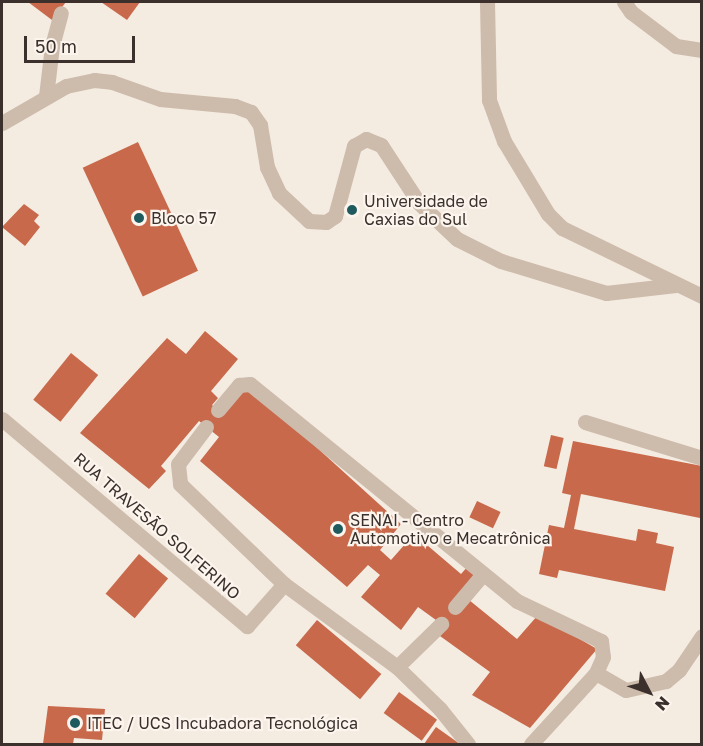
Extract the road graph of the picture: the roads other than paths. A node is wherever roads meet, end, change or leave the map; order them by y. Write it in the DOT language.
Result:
graph roads {
  1 [pos="487,2"];
  2 [pos="624,2"];
  3 [pos="61,13"];
  4 [pos="702,50"];
  5 [pos="46,96"];
  6 [pos="2,123"];
  7 [pos="676,285"];
  8 [pos="702,296"];
  9 [pos="218,410"];
  10 [pos="2,418"];
  11 [pos="585,422"];
  12 [pos="206,427"];
  13 [pos="702,458"];
  14 [pos="483,574"];
  15 [pos="284,584"];
  16 [pos="455,607"];
  17 [pos="441,624"];
  18 [pos="702,636"];
  19 [pos="397,667"];
  20 [pos="596,673"];
  21 [pos="468,744"];
  22 [pos="531,744"];
  1 -- 7 [label="street"];
  2 -- 4 [label="street"];
  3 -- 5 [label="street"];
  5 -- 6 [label="street"];
  5 -- 7 [label="street"];
  7 -- 8 [label="street"];
  9 -- 14 [label="street"];
  10 -- 15 [label="street, RUA TRAVESÃO SOLFERINO"];
  11 -- 13 [label="street"];
  12 -- 15 [label="street"];
  14 -- 16 [label="street"];
  14 -- 20 [label="street"];
  15 -- 19 [label="street"];
  17 -- 19 [label="street"];
  18 -- 20 [label="street"];
  19 -- 21 [label="street"];
  20 -- 22 [label="street"];
}
